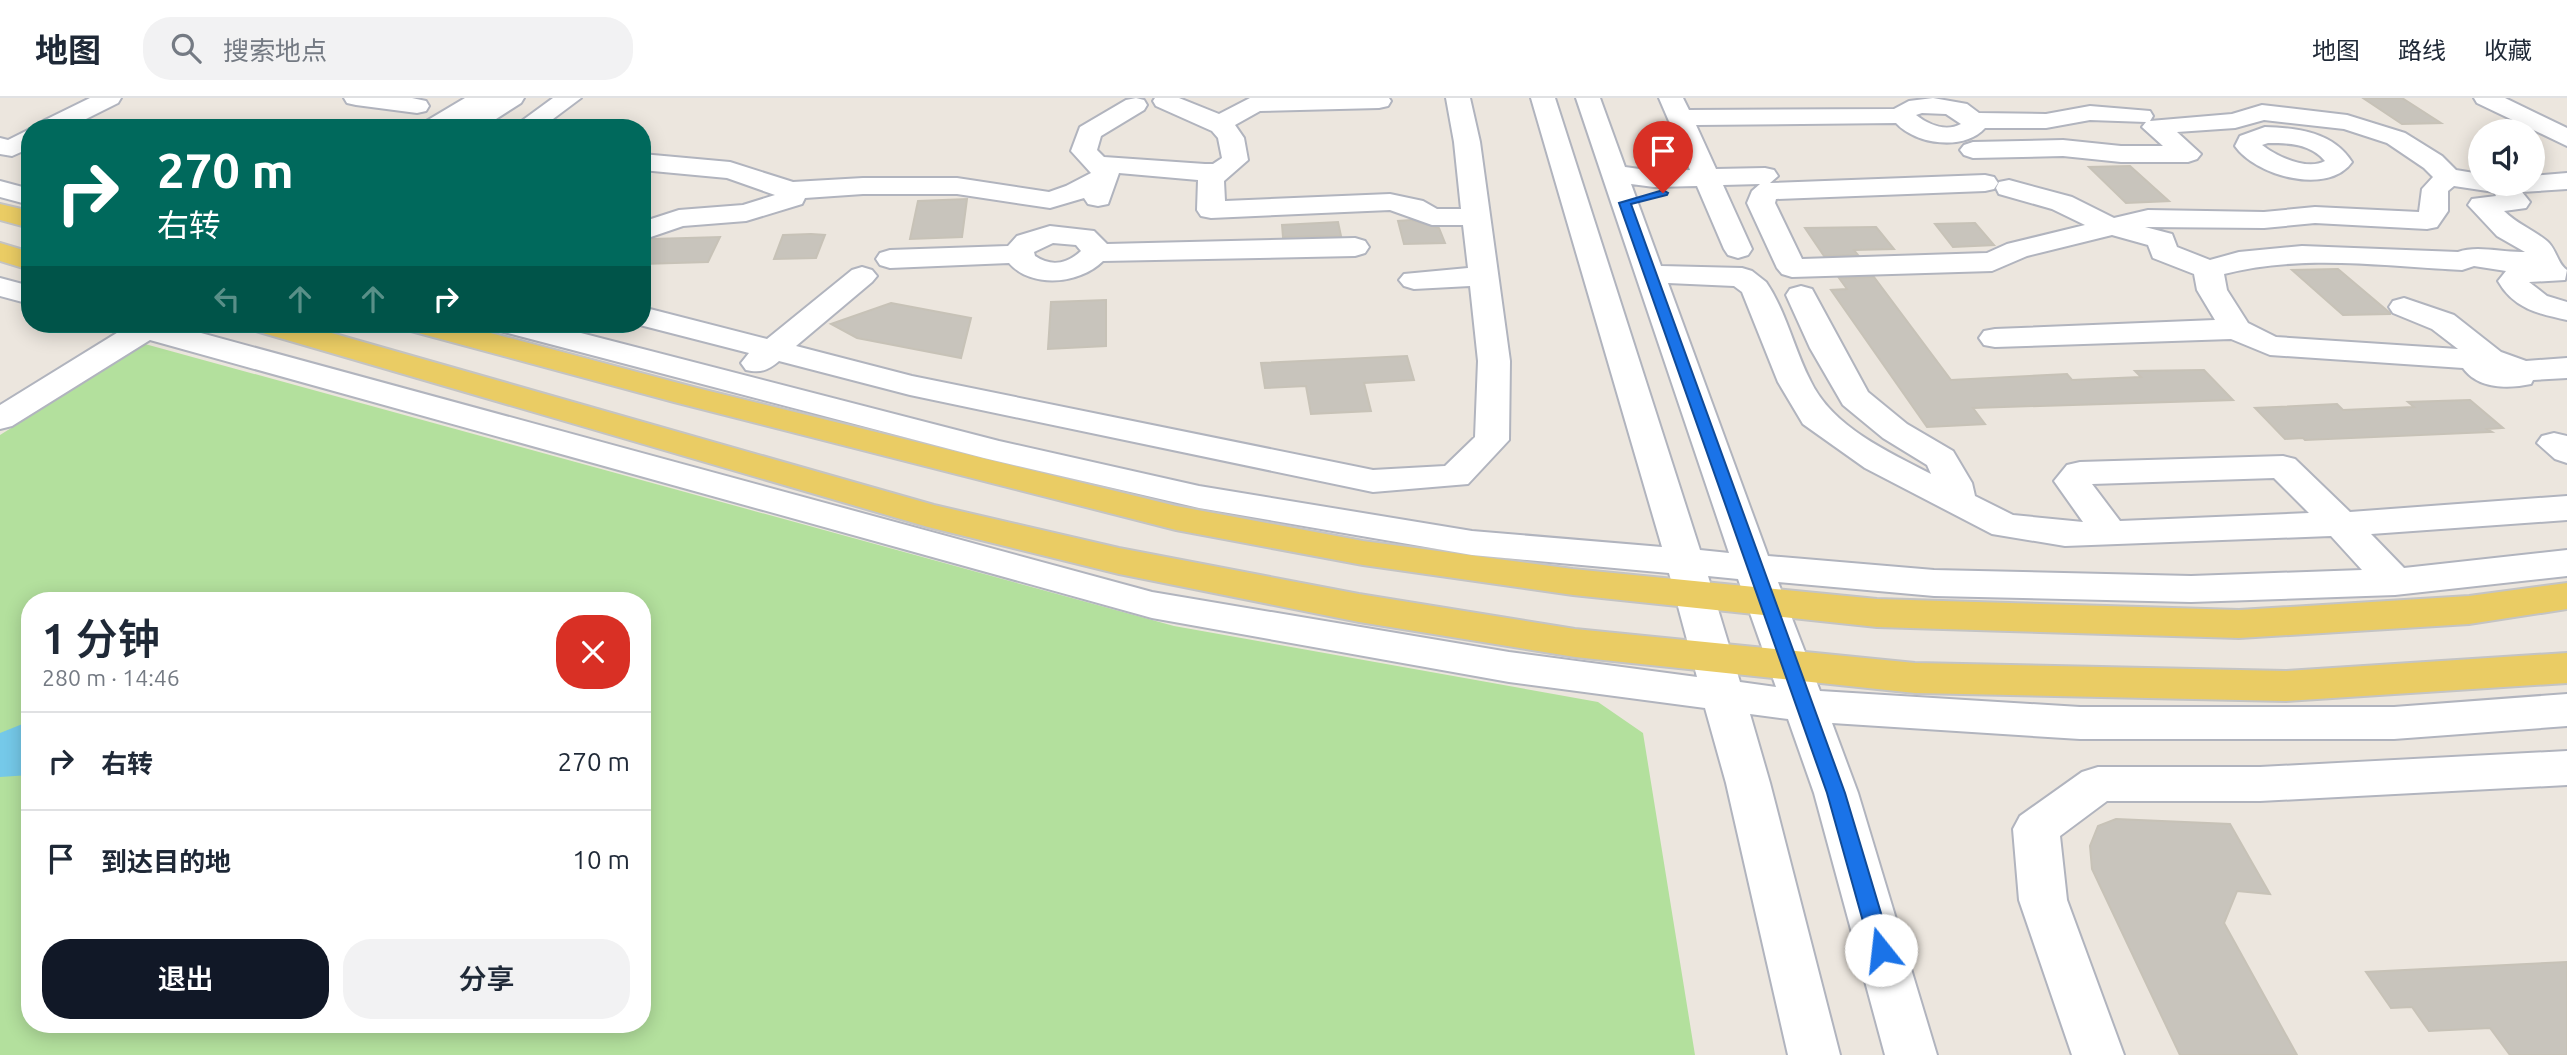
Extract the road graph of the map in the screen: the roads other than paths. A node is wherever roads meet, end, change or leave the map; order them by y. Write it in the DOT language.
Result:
graph roads {
  1 [pos="109,98"];
  2 [pos="356,98"];
  3 [pos="482,98"];
  4 [pos="512,98"];
  5 [pos="569,98"];
  6 [pos="1458,98"];
  7 [pos="1543,98"];
  8 [pos="1588,98"];
  9 [pos="2486,98"];
  10 [pos="1167,99"];
  11 [pos="1379,101"];
  12 [pos="423,102"];
  13 [pos="1123,102"];
  14 [pos="1946,103"];
  15 [pos="2265,105"];
  16 [pos="1676,108"];
  17 [pos="1903,116"];
  18 [pos="66,119"];
  19 [pos="396,119"];
  20 [pos="447,119"];
  21 [pos="478,119"];
  22 [pos="538,119"];
  23 [pos="2155,122"];
  24 [pos="1219,124"];
  25 [pos="1968,134"];
  26 [pos="2567,138"];
  27 [pos="2421,155"];
  28 [pos="2208,157"];
  29 [pos="2324,161"];
  30 [pos="651,163"];
  31 [pos="1101,170"];
  32 [pos="1221,172"];
  33 [pos="1765,176"];
  34 [pos="2448,177"];
  35 [pos="2468,180"];
  36 [pos="2567,181"];
  37 [pos="1995,182"];
  38 [pos="2545,182"];
  39 [pos="1712,185"];
  40 [pos="1619,188"];
  41 [pos="0,189"];
  42 [pos="786,191"];
  43 [pos="21,195"];
  44 [pos="2508,196"];
  45 [pos="0,212"];
  46 [pos="1477,216"];
  47 [pos="21,218"];
  48 [pos="2381,219"];
  49 [pos="2109,226"];
  50 [pos="651,229"];
  51 [pos="1074,234"];
  52 [pos="2452,235"];
  53 [pos="1355,247"];
  54 [pos="1738,249"];
  55 [pos="0,253"];
  56 [pos="1096,253"];
  57 [pos="1018,254"];
  58 [pos="2398,258"];
  59 [pos="21,259"];
  60 [pos="890,259"];
  61 [pos="2208,270"];
  62 [pos="2553,270"];
  63 [pos="1649,274"];
  64 [pos="862,276"];
  65 [pos="1484,276"];
  66 [pos="1414,280"];
  67 [pos="0,287"];
  68 [pos="21,293"];
  69 [pos="1801,295"];
  70 [pos="2404,307"];
  71 [pos="2567,311"];
  72 [pos="651,318"];
  73 [pos="2236,329"];
  74 [pos="119,333"];
  75 [pos="124,333"];
  76 [pos="164,333"];
  77 [pos="299,333"];
  78 [pos="461,333"];
  79 [pos="539,333"];
  80 [pos="1995,338"];
  81 [pos="773,351"];
  82 [pos="2497,363"];
  83 [pos="2567,368"];
  84 [pos="716,391"];
  85 [pos="0,394"];
  86 [pos="0,419"];
  87 [pos="1958,503"];
  88 [pos="2567,508"];
  89 [pos="2341,524"];
  90 [pos="2110,533"];
  91 [pos="2567,563"];
  92 [pos="1690,579"];
  93 [pos="2395,582"];
  94 [pos="1760,586"];
  95 [pos="2567,597"];
  96 [pos="1713,658"];
  97 [pos="1790,667"];
  98 [pos="2567,667"];
  99 [pos="1723,696"];
  100 [pos="1804,706"];
  101 [pos="2567,710"];
  102 [pos="2567,768"];
  103 [pos="1814,1055"];
  104 [pos="1911,1055"];
  105 [pos="2098,1055"];
  1 -- 18 [label="street"];
  2 -- 12 [label="street"];
  3 -- 20 [label="street"];
  4 -- 21 [label="street"];
  5 -- 22 [label="street"];
  6 -- 46 [label="street"];
  7 -- 92 [label="street"];
  8 -- 40 [label="street"];
  9 -- 26 [label="street"];
  10 -- 13 [label="street"];
  10 -- 24 [label="street"];
  11 -- 24 [label="street"];
  12 -- 19 [label="street"];
  13 -- 31 [label="street"];
  14 -- 17 [label="street"];
  14 -- 25 [label="street"];
  15 -- 23 [label="street"];
  15 -- 27 [label="street"];
  16 -- 17 [label="street"];
  16 -- 39 [label="street"];
  17 -- 25 [label="street"];
  23 -- 25 [label="street"];
  23 -- 28 [label="street"];
  24 -- 32 [label="street"];
  25 -- 28 [label="street"];
  25 -- 37 [label="street"];
  27 -- 29 [label="street"];
  27 -- 34 [label="street"];
  28 -- 29 [label="street"];
  29 -- 48 [label="street"];
  30 -- 42 [label="street"];
  31 -- 32 [label="street"];
  31 -- 42 [label="street"];
  31 -- 51 [label="street"];
  32 -- 46 [label="street"];
  33 -- 39 [label="street"];
  34 -- 35 [label="street"];
  34 -- 52 [label="street"];
  36 -- 38 [label="street"];
  37 -- 49 [label="street"];
  37 -- 49 [label="street"];
  39 -- 40 [label="street"];
  39 -- 54 [label="street"];
  40 -- 63 [label="street"];
  41 -- 43 [label="street"];
  42 -- 50 [label="street"];
  44 -- 62 [label="street"];
  45 -- 47 [label="main road"];
  46 -- 65 [label="street"];
  48 -- 49 [label="street"];
  48 -- 52 [label="street"];
  48 -- 58 [label="street"];
  49 -- 61 [label="street"];
  51 -- 56 [label="street"];
  51 -- 57 [label="street"];
  52 -- 58 [label="street"];
  52 -- 62 [label="street"];
  53 -- 56 [label="street"];
  55 -- 59 [label="main road"];
  56 -- 57 [label="street"];
  57 -- 60 [label="street"];
  58 -- 61 [label="street"];
  61 -- 73 [label="street"];
  62 -- 71 [label="street"];
  63 -- 87 [label="street"];
  63 -- 94 [label="street"];
  64 -- 81 [label="street"];
  65 -- 66 [label="street"];
  65 -- 81 [label="street"];
  67 -- 68 [label="street"];
  69 -- 87 [label="street"];
  70 -- 82 [label="street"];
  72 -- 81 [label="street"];
  73 -- 80 [label="street"];
  73 -- 82 [label="street"];
  74 -- 85 [label="street"];
  75 -- 86 [label="street"];
  76 -- 99 [label="street"];
  77 -- 96 [label="main road"];
  78 -- 84 [label="main road"];
  79 -- 84 [label="street"];
  81 -- 84 [label="street"];
  82 -- 83 [label="street"];
  84 -- 92 [label="main road"];
  87 -- 90 [label="street"];
  88 -- 89 [label="street"];
  89 -- 90 [label="street"];
  89 -- 90 [label="street"];
  89 -- 93 [label="street"];
  91 -- 93 [label="street"];
  92 -- 94 [label="main road"];
  92 -- 96 [label="street"];
  93 -- 94 [label="street"];
  94 -- 95 [label="main road"];
  94 -- 97 [label="street"];
  96 -- 97 [label="main road"];
  96 -- 99 [label="street"];
  97 -- 98 [label="main road"];
  97 -- 100 [label="street"];
  99 -- 100 [label="street"];
  99 -- 103 [label="street"];
  100 -- 101 [label="street"];
  100 -- 104 [label="street"];
  102 -- 105 [label="street"];
}
